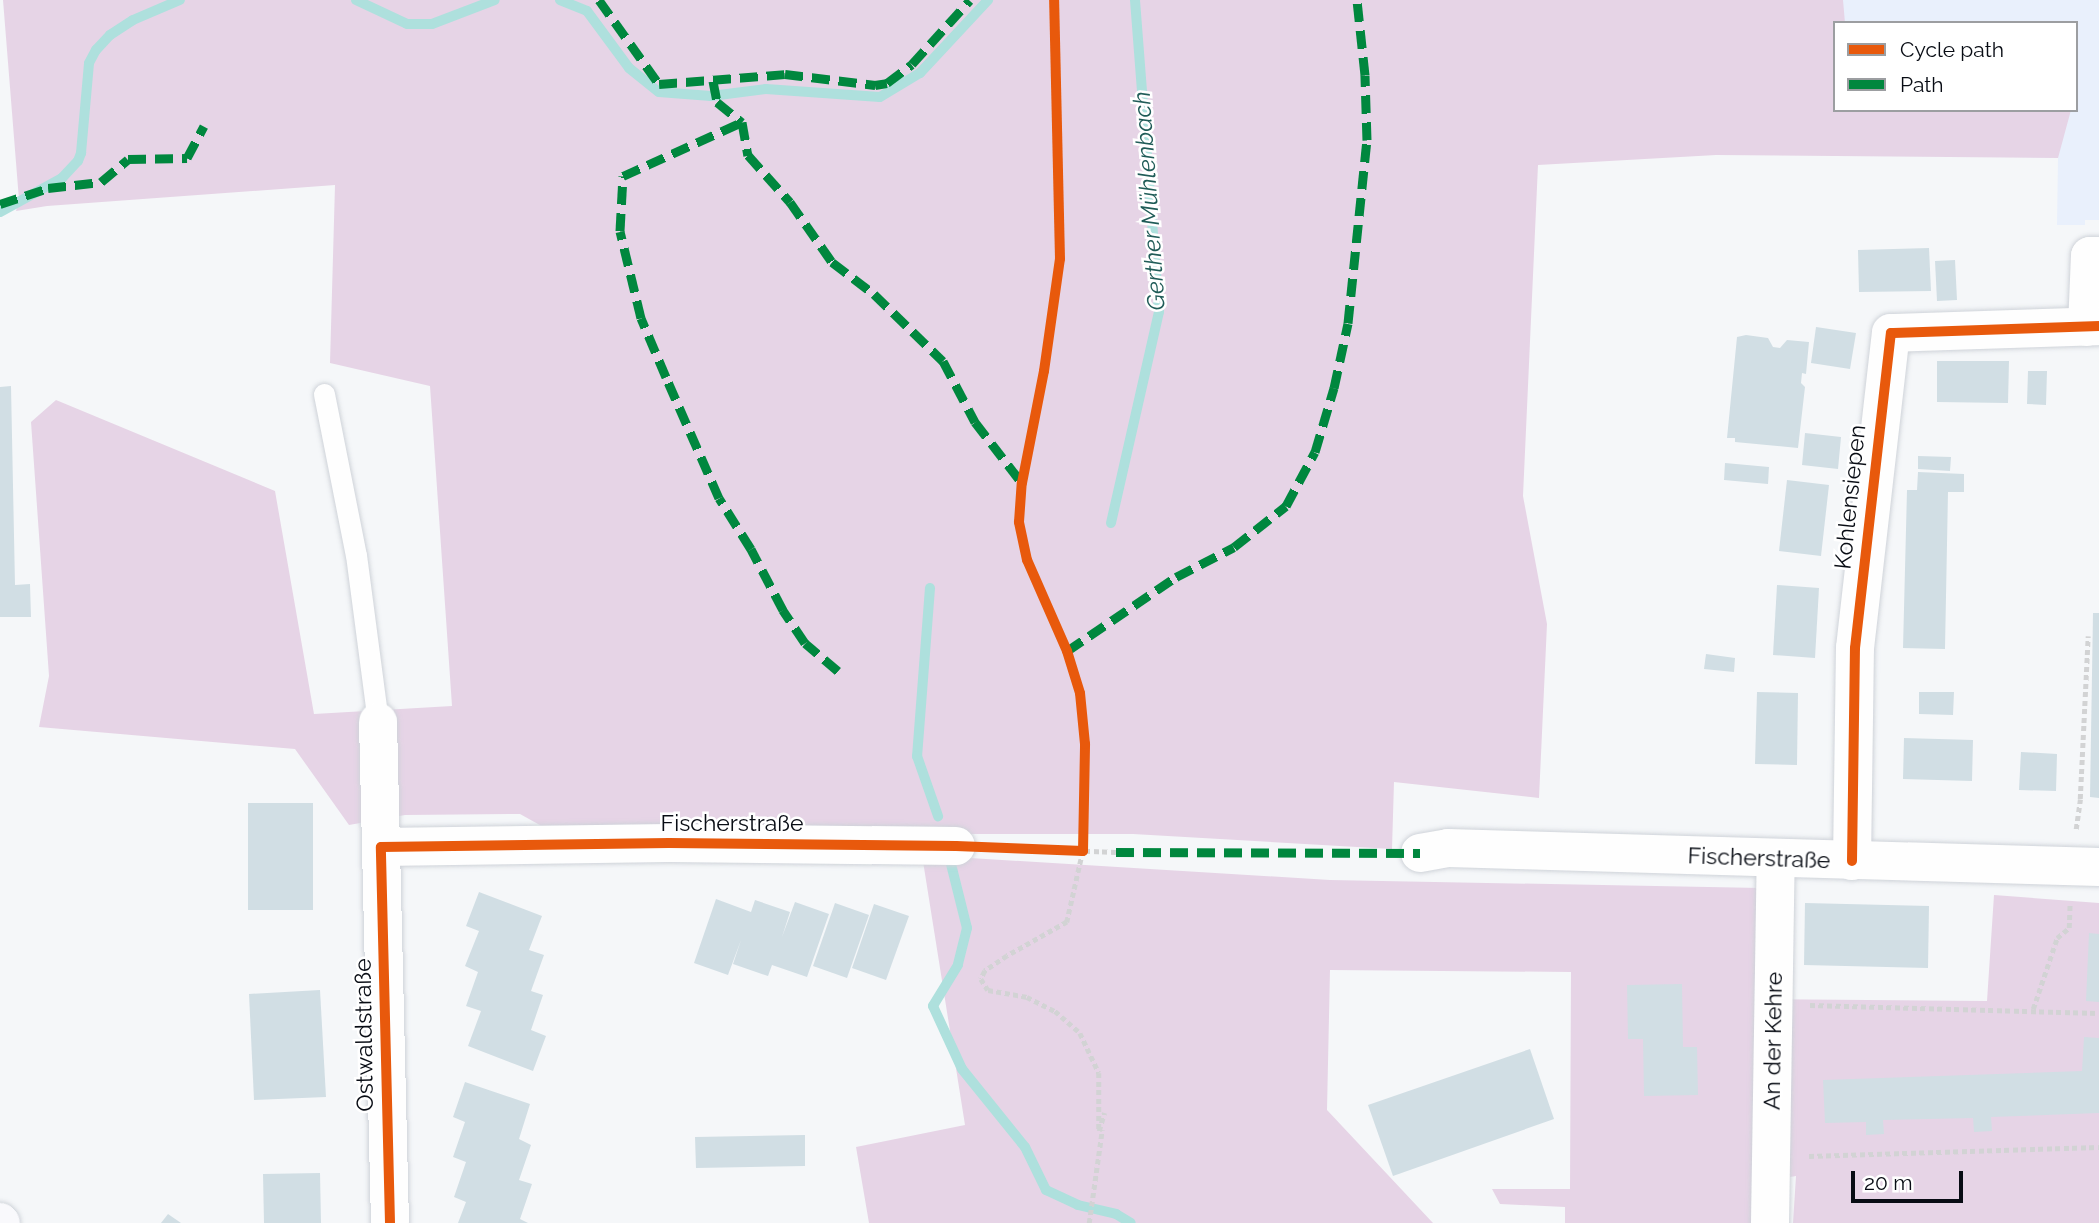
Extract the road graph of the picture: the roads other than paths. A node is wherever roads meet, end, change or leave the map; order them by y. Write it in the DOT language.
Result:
graph roads {
  1 [pos="2099,256"];
  2 [pos="2093,326"];
  3 [pos="324,394"];
  4 [pos="378,722"];
  5 [pos="956,846"];
  6 [pos="381,847"];
  7 [pos="1420,853"];
  8 [pos="1776,859"];
  9 [pos="1852,861"];
  10 [pos="2085,866"];
  11 [pos="390,1223"];
  12 [pos="1770,1223"];
  1 -- 2 [label="street"];
  2 -- 9 [label="street, Kohlensiepen"];
  3 -- 4 [label="lane, Ostwaldstraße"];
  4 -- 6 [label="street, Ostwaldstraße"];
  5 -- 6 [label="street, Fischerstraße"];
  6 -- 11 [label="street, Ostwaldstraße"];
  7 -- 8 [label="street, Fischerstraße"];
  8 -- 9 [label="street, Fischerstraße"];
  8 -- 12 [label="street, An der Kehre"];
  9 -- 10 [label="street, Fischerstraße"];
}
